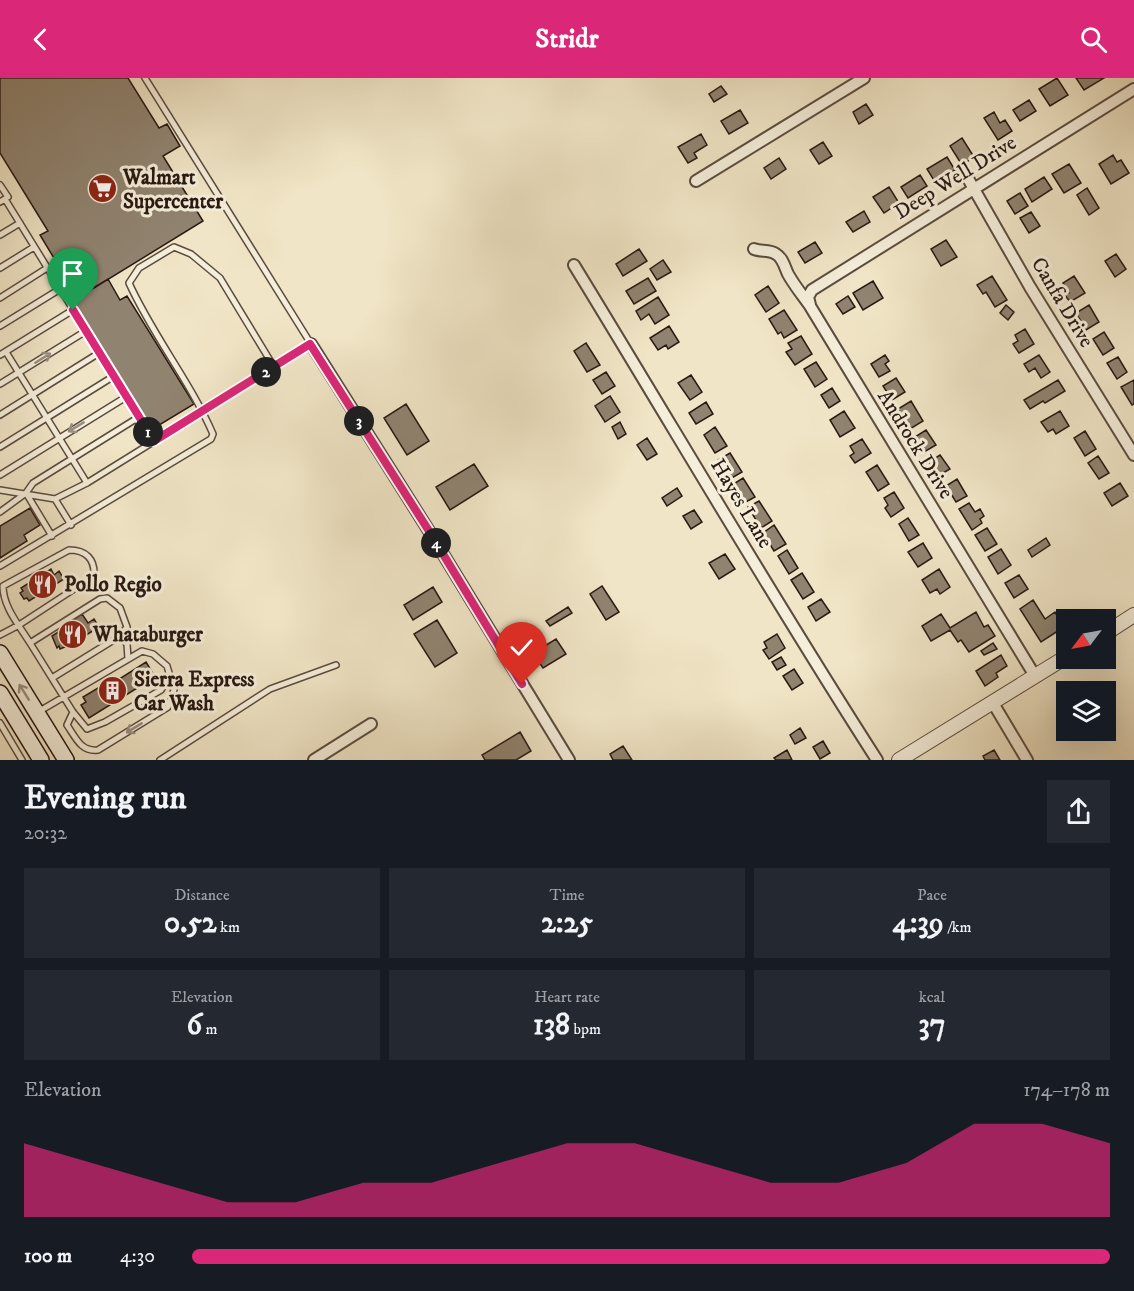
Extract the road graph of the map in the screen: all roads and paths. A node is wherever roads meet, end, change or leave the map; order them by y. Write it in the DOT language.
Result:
graph roads {
  1 [pos="145,78"];
  2 [pos="864,78"];
  3 [pos="1134,89"];
  4 [pos="962,168"];
  5 [pos="696,181"];
  6 [pos="0,185"];
  7 [pos="972,188"];
  8 [pos="3,200"];
  9 [pos="20,223"];
  10 [pos="0,236"];
  11 [pos="34,248"];
  12 [pos="754,249"];
  13 [pos="574,265"];
  14 [pos="0,268"];
  15 [pos="47,268"];
  16 [pos="60,289"];
  17 [pos="0,298"];
  18 [pos="810,306"];
  19 [pos="73,310"];
  20 [pos="0,326"];
  21 [pos="86,331"];
  22 [pos="310,344"];
  23 [pos="6,352"];
  24 [pos="99,353"];
  25 [pos="0,355"];
  26 [pos="274,367"];
  27 [pos="19,373"];
  28 [pos="114,376"];
  29 [pos="0,384"];
  30 [pos="33,395"];
  31 [pos="126,397"];
  32 [pos="203,412"];
  33 [pos="0,415"];
  34 [pos="139,417"];
  35 [pos="47,418"];
  36 [pos="59,438"];
  37 [pos="154,441"];
  38 [pos="0,447"];
  39 [pos="1134,454"];
  40 [pos="72,459"];
  41 [pos="0,476"];
  42 [pos="87,483"];
  43 [pos="1,490"];
  44 [pos="26,494"];
  45 [pos="55,499"];
  46 [pos="0,512"];
  47 [pos="71,525"];
  48 [pos="52,536"];
  49 [pos="0,566"];
  50 [pos="1134,615"];
  51 [pos="19,625"];
  52 [pos="1116,627"];
  53 [pos="0,635"];
  54 [pos="120,636"];
  55 [pos="30,643"];
  56 [pos="0,653"];
  57 [pos="128,659"];
  58 [pos="1056,663"];
  59 [pos="336,665"];
  60 [pos="169,676"];
  61 [pos="1035,676"];
  62 [pos="52,678"];
  63 [pos="1,695"];
  64 [pos="63,697"];
  65 [pos="993,703"];
  66 [pos="73,712"];
  67 [pos="37,713"];
  68 [pos="0,723"];
  69 [pos="19,724"];
  70 [pos="371,724"];
  71 [pos="39,756"];
  72 [pos="908,758"];
  73 [pos="22,760"];
  74 [pos="66,760"];
  75 [pos="160,760"];
  76 [pos="314,760"];
  77 [pos="569,760"];
  78 [pos="877,760"];
  79 [pos="1028,760"];
  1 -- 22 [label="lane"];
  2 -- 5 [label="street"];
  3 -- 7 [label="street, Deep Well Drive"];
  4 -- 7 [label="street, Canfa Drive"];
  6 -- 8 [label="lane"];
  7 -- 18 [label="street, Deep Well Drive"];
  7 -- 39 [label="street, Canfa Drive"];
  8 -- 9 [label="lane"];
  9 -- 10 [label="lane"];
  9 -- 11 [label="lane"];
  11 -- 14 [label="lane"];
  11 -- 15 [label="lane"];
  12 -- 18 [label="street, Androck Drive"];
  13 -- 78 [label="street, Hayes Lane"];
  15 -- 16 [label="lane"];
  15 -- 17 [label="lane"];
  16 -- 19 [label="lane"];
  16 -- 20 [label="lane"];
  18 -- 61 [label="street, Androck Drive"];
  19 -- 21 [label="lane"];
  19 -- 23 [label="lane"];
  21 -- 24 [label="lane"];
  27 -- 21 [label="lane, one-way"];
  22 -- 26 [label="lane"];
  22 -- 77 [label="street"];
  23 -- 25 [label="lane"];
  23 -- 27 [label="lane"];
  24 -- 28 [label="lane"];
  24 -- 30 [label="lane"];
  26 -- 32 [label="lane"];
  26 -- 32 [label="lane"];
  27 -- 29 [label="lane"];
  27 -- 30 [label="lane"];
  28 -- 31 [label="lane"];
  28 -- 35 [label="lane"];
  30 -- 33 [label="lane"];
  30 -- 35 [label="lane"];
  31 -- 34 [label="lane"];
  31 -- 36 [label="lane, one-way"];
  32 -- 37 [label="lane"];
  32 -- 47 [label="lane"];
  34 -- 37 [label="lane"];
  34 -- 40 [label="lane"];
  35 -- 36 [label="lane"];
  35 -- 38 [label="lane"];
  36 -- 40 [label="lane"];
  36 -- 41 [label="lane"];
  37 -- 42 [label="lane"];
  40 -- 42 [label="lane"];
  40 -- 44 [label="lane"];
  41 -- 43 [label="lane"];
  42 -- 45 [label="lane"];
  43 -- 44 [label="lane"];
  44 -- 45 [label="lane"];
  44 -- 46 [label="lane"];
  44 -- 48 [label="lane"];
  45 -- 47 [label="lane"];
  47 -- 48 [label="lane"];
  48 -- 49 [label="lane"];
  50 -- 52 [label="street"];
  51 -- 51 [label="lane"];
  51 -- 53 [label="lane"];
  51 -- 55 [label="lane"];
  54 -- 55 [label="lane"];
  54 -- 57 [label="lane"];
  54 -- 62 [label="lane"];
  55 -- 62 [label="lane"];
  67 -- 56 [label="main road, one-way"];
  57 -- 60 [label="lane"];
  57 -- 64 [label="lane"];
  58 -- 61 [label="street"];
  59 -- 75 [label="lane"];
  60 -- 66 [label="lane"];
  60 -- 66 [label="lane, one-way"];
  61 -- 65 [label="street"];
  62 -- 64 [label="lane"];
  63 -- 69 [label="main road"];
  64 -- 66 [label="lane"];
  64 -- 67 [label="lane"];
  65 -- 72 [label="street"];
  65 -- 79 [label="street"];
  67 -- 69 [label="main road"];
  67 -- 74 [label="main road"];
  68 -- 73 [label="lane"];
  69 -- 71 [label="main road"];
  70 -- 76 [label="street"];
  71 -- 73 [label="lane"];
}
